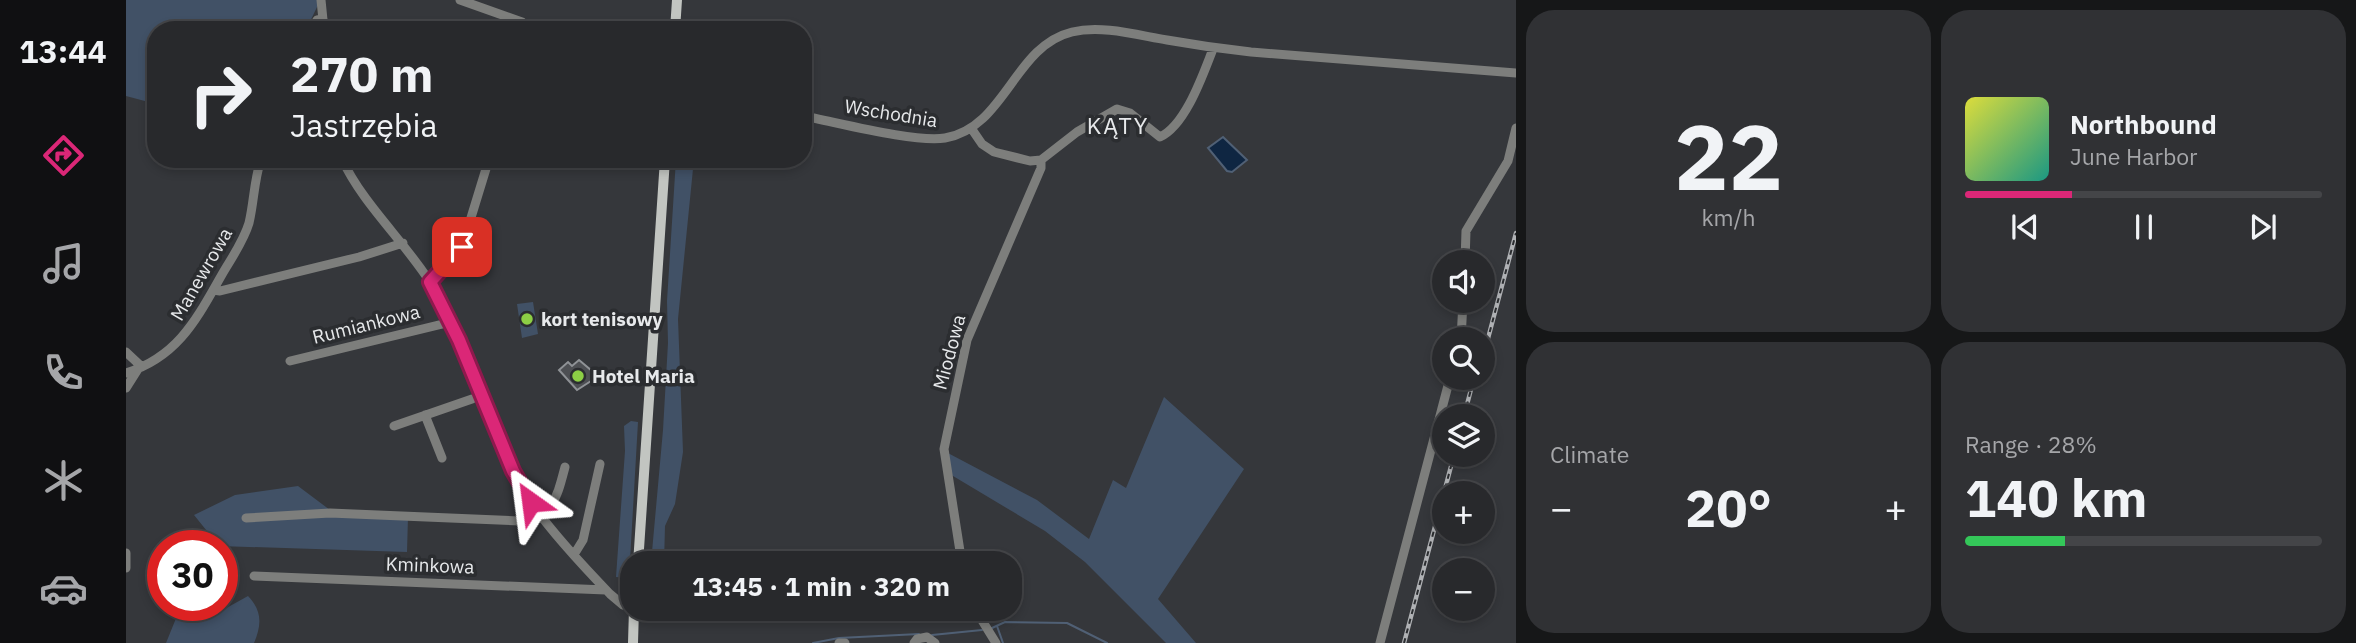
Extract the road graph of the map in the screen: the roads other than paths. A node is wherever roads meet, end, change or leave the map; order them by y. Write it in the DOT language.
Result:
graph roads {
  1 [pos="321,0"];
  2 [pos="460,0"];
  3 [pos="677,0"];
  4 [pos="491,5"];
  5 [pos="323,19"];
  6 [pos="316,21"];
  7 [pos="520,21"];
  8 [pos="676,21"];
  9 [pos="1213,48"];
  10 [pos="1516,73"];
  11 [pos="812,118"];
  12 [pos="971,128"];
  13 [pos="1516,128"];
  14 [pos="1041,160"];
  15 [pos="259,168"];
  16 [pos="346,168"];
  17 [pos="486,168"];
  18 [pos="664,168"];
  19 [pos="403,243"];
  20 [pos="1465,250"];
  21 [pos="430,282"];
  22 [pos="213,290"];
  23 [pos="451,321"];
  24 [pos="126,352"];
  25 [pos="290,361"];
  26 [pos="140,368"];
  27 [pos="126,373"];
  28 [pos="126,388"];
  29 [pos="1447,390"];
  30 [pos="472,399"];
  31 [pos="425,415"];
  32 [pos="394,426"];
  33 [pos="442,457"];
  34 [pos="600,464"];
  35 [pos="565,467"];
  36 [pos="542,514"];
  37 [pos="246,518"];
  38 [pos="639,551"];
  39 [pos="960,551"];
  40 [pos="126,553"];
  41 [pos="575,554"];
  42 [pos="126,568"];
  43 [pos="254,576"];
  44 [pos="606,590"];
  45 [pos="620,603"];
  46 [pos="633,621"];
  47 [pos="982,621"];
  48 [pos="633,643"];
  49 [pos="839,643"];
  50 [pos="845,643"];
  51 [pos="914,643"];
  52 [pos="935,643"];
  53 [pos="996,643"];
  54 [pos="1380,643"];
  1 -- 5 [label="street"];
  2 -- 4 [label="street"];
  3 -- 8 [label="main road"];
  4 -- 7 [label="street"];
  5 -- 6 [label="street"];
  9 -- 10 [label="street"];
  9 -- 12 [label="street"];
  9 -- 14 [label="street"];
  11 -- 12 [label="street, Wschodnia"];
  12 -- 14 [label="street"];
  13 -- 20 [label="street"];
  14 -- 39 [label="street, Miodowa"];
  15 -- 22 [label="street, Manewrowa"];
  16 -- 19 [label="street"];
  17 -- 21 [label="street"];
  18 -- 38 [label="main road"];
  19 -- 21 [label="street"];
  19 -- 22 [label="street"];
  21 -- 23 [label="street"];
  22 -- 26 [label="street, Manewrowa"];
  23 -- 25 [label="street, Rumiankowa"];
  23 -- 36 [label="street"];
  24 -- 26 [label="street"];
  26 -- 27 [label="street, Manewrowa"];
  26 -- 28 [label="street"];
  29 -- 54 [label="street"];
  30 -- 31 [label="street"];
  31 -- 32 [label="street"];
  31 -- 33 [label="street"];
  34 -- 41 [label="street"];
  35 -- 36 [label="street"];
  36 -- 37 [label="street"];
  36 -- 41 [label="street"];
  40 -- 42 [label="street"];
  41 -- 44 [label="street"];
  43 -- 44 [label="street, Kminkowa"];
  44 -- 45 [label="street"];
  46 -- 48 [label="main road"];
  47 -- 53 [label="street"];
  49 -- 50 [label="street"];
  51 -- 52 [label="street"];
}
